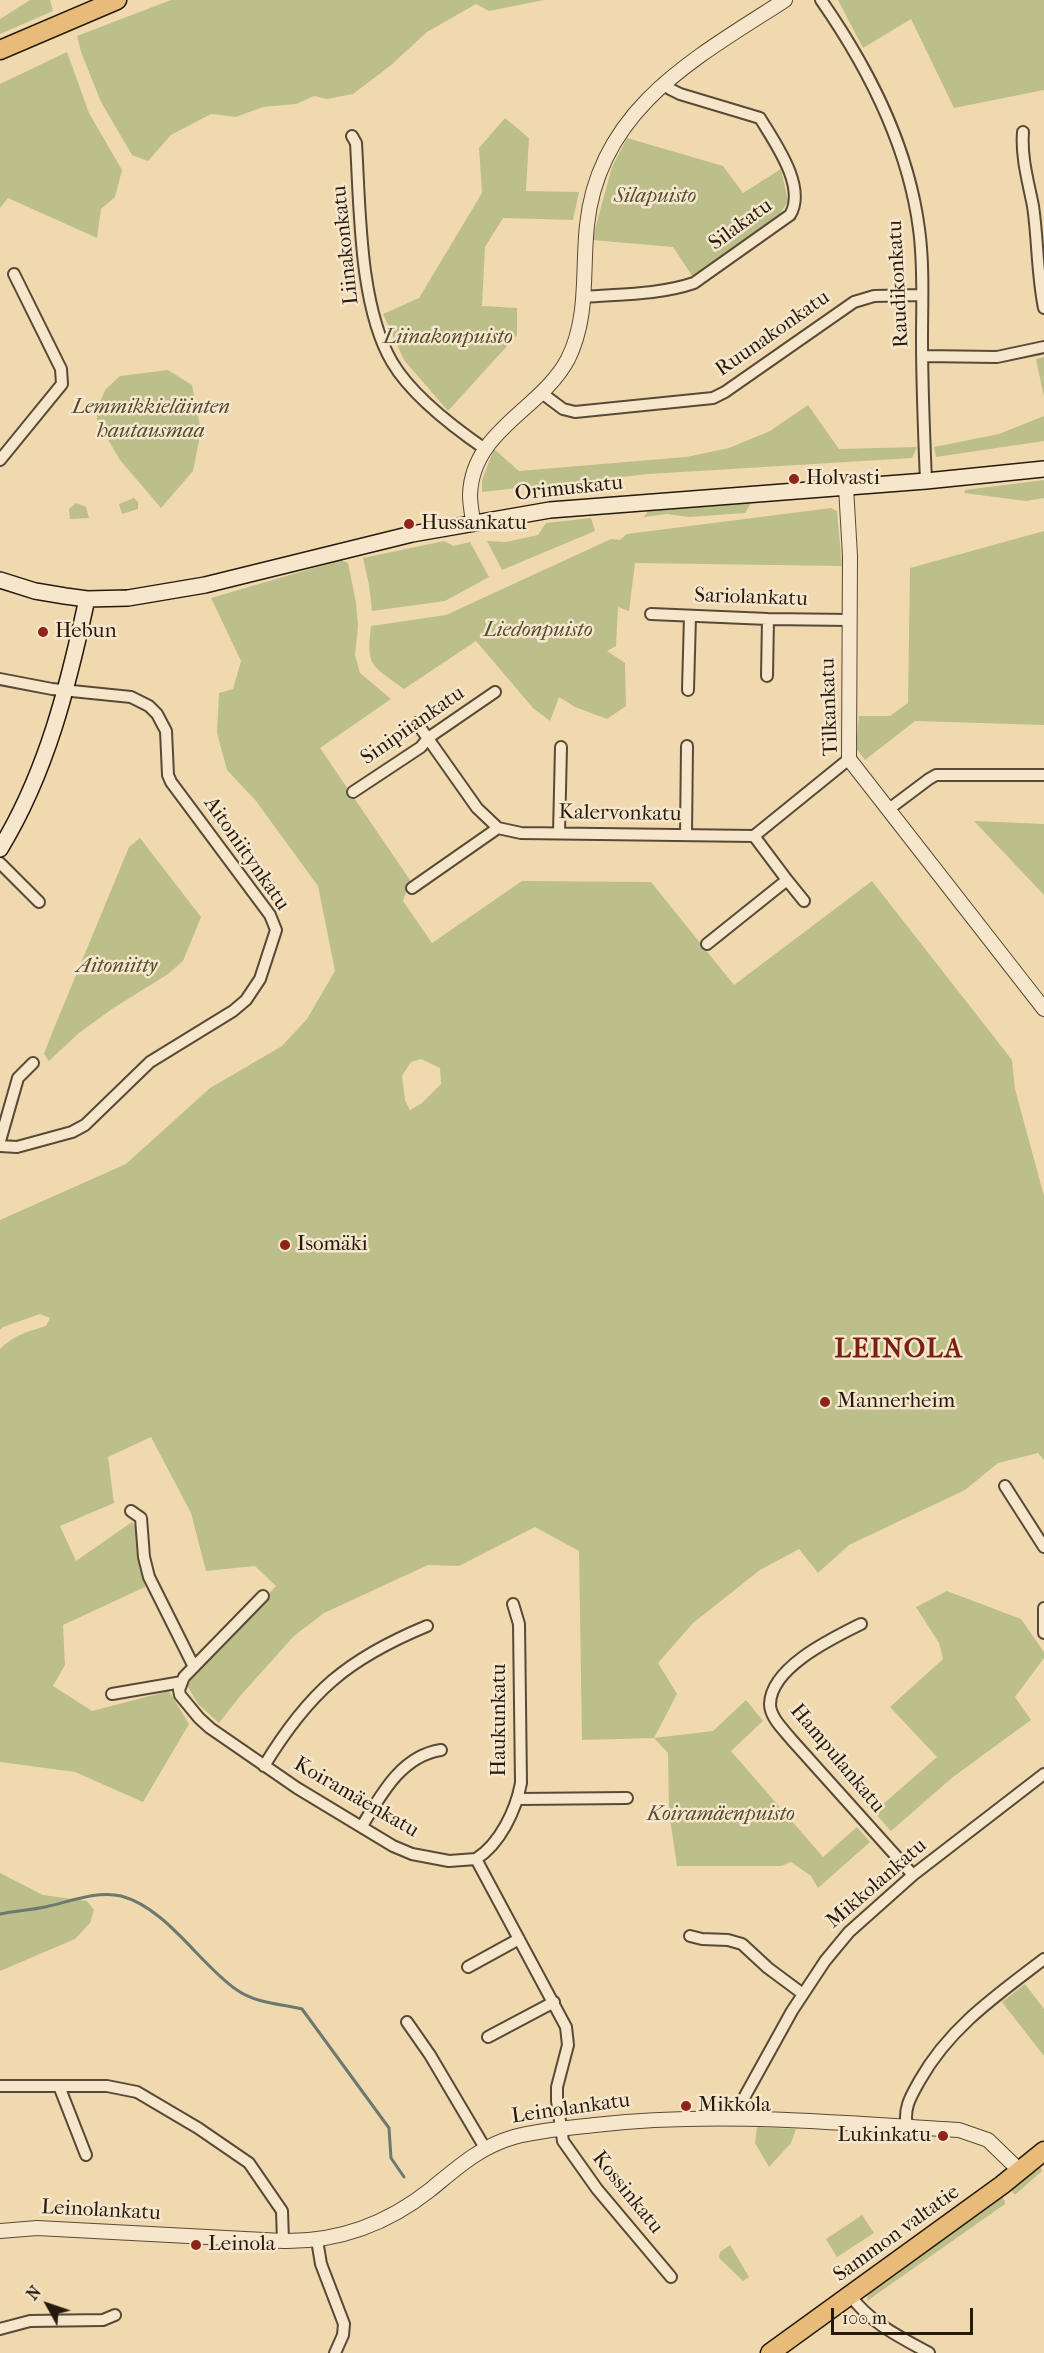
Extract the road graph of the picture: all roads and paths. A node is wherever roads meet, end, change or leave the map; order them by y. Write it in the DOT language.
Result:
graph roads {
  1 [pos="117,0"];
  2 [pos="786,0"];
  3 [pos="821,0"];
  4 [pos="0,50"];
  5 [pos="664,83"];
  6 [pos="1023,132"];
  7 [pos="352,136"];
  8 [pos="14,274"];
  9 [pos="922,295"];
  10 [pos="584,297"];
  11 [pos="1044,308"];
  12 [pos="1044,347"];
  13 [pos="922,356"];
  14 [pos="543,394"];
  15 [pos="485,449"];
  16 [pos="0,460"];
  17 [pos="1044,470"];
  18 [pos="926,481"];
  19 [pos="846,487"];
  20 [pos="473,522"];
  21 [pos="0,580"];
  22 [pos="87,599"];
  23 [pos="651,614"];
  24 [pos="690,616"];
  25 [pos="768,619"];
  26 [pos="850,620"];
  27 [pos="767,676"];
  28 [pos="0,679"];
  29 [pos="688,690"];
  30 [pos="66,691"];
  31 [pos="495,692"];
  32 [pos="417,723"];
  33 [pos="428,738"];
  34 [pos="687,746"];
  35 [pos="561,747"];
  36 [pos="849,759"];
  37 [pos="1044,775"];
  38 [pos="353,792"];
  39 [pos="889,809"];
  40 [pos="498,828"];
  41 [pos="559,833"];
  42 [pos="686,835"];
  43 [pos="754,836"];
  44 [pos="0,849"];
  45 [pos="0,863"];
  46 [pos="787,880"];
  47 [pos="412,888"];
  48 [pos="804,901"];
  49 [pos="39,902"];
  50 [pos="708,944"];
  51 [pos="1044,1009"];
  52 [pos="33,1063"];
  53 [pos="0,1143"];
  54 [pos="1005,1486"];
  55 [pos="131,1511"];
  56 [pos="1044,1547"];
  57 [pos="263,1596"];
  58 [pos="513,1604"];
  59 [pos="1044,1608"];
  60 [pos="861,1624"];
  61 [pos="427,1626"];
  62 [pos="1044,1634"];
  63 [pos="194,1667"];
  64 [pos="182,1682"];
  65 [pos="112,1694"];
  66 [pos="441,1750"];
  67 [pos="264,1766"];
  68 [pos="1044,1774"];
  69 [pos="627,1798"];
  70 [pos="518,1799"];
  71 [pos="362,1826"];
  72 [pos="476,1859"];
  73 [pos="913,1875"];
  74 [pos="690,1936"];
  75 [pos="519,1939"];
  76 [pos="1044,1959"];
  77 [pos="468,1967"];
  78 [pos="803,1994"];
  79 [pos="554,2002"];
  80 [pos="407,2022"];
  81 [pos="488,2037"];
  82 [pos="0,2086"];
  83 [pos="59,2086"];
  84 [pos="740,2118"];
  85 [pos="907,2127"];
  86 [pos="561,2129"];
  87 [pos="485,2148"];
  88 [pos="1044,2151"];
  89 [pos="86,2155"];
  90 [pos="1019,2170"];
  91 [pos="0,2231"];
  92 [pos="317,2240"];
  93 [pos="283,2241"];
  94 [pos="671,2277"];
  95 [pos="850,2295"];
  96 [pos="115,2315"];
  97 [pos="0,2329"];
  98 [pos="335,2353"];
  99 [pos="770,2353"];
  100 [pos="929,2353"];
  1 -- 4 [label="main road"];
  2 -- 5 [label="street"];
  3 -- 9 [label="street, Raudikonkatu"];
  5 -- 10 [label="street"];
  5 -- 10 [label="street, Silakatu"];
  6 -- 11 [label="street"];
  7 -- 15 [label="street, Liinakonkatu"];
  8 -- 16 [label="street"];
  9 -- 13 [label="street, Raudikonkatu"];
  9 -- 14 [label="street, Ruunakonkatu"];
  10 -- 14 [label="street"];
  12 -- 13 [label="street"];
  13 -- 18 [label="street, Raudikonkatu"];
  14 -- 15 [label="street"];
  15 -- 20 [label="street"];
  17 -- 18 [label="main road, Orimuskatu"];
  18 -- 19 [label="main road, Orimuskatu"];
  19 -- 20 [label="main road, Orimuskatu"];
  19 -- 26 [label="street, Tilkankatu"];
  20 -- 22 [label="main road, Orimuskatu"];
  21 -- 22 [label="main road, Orimuskatu"];
  22 -- 30 [label="main road"];
  23 -- 24 [label="street, Sariolankatu"];
  24 -- 25 [label="street, Sariolankatu"];
  24 -- 29 [label="street"];
  25 -- 26 [label="street, Sariolankatu"];
  25 -- 27 [label="street"];
  26 -- 36 [label="street, Tilkankatu"];
  28 -- 30 [label="street"];
  30 -- 44 [label="main road"];
  30 -- 53 [label="street, Aitoniitynkatu"];
  31 -- 33 [label="street, Sinipiiankatu"];
  32 -- 33 [label="street"];
  33 -- 38 [label="street, Sinipiiankatu"];
  33 -- 40 [label="street"];
  34 -- 42 [label="street"];
  35 -- 41 [label="street"];
  36 -- 39 [label="street, Tilkankatu"];
  36 -- 43 [label="street"];
  37 -- 39 [label="street"];
  39 -- 51 [label="street, Tilkankatu"];
  40 -- 41 [label="street, Kalervonkatu"];
  40 -- 47 [label="street"];
  41 -- 42 [label="street, Kalervonkatu"];
  42 -- 43 [label="street, Kalervonkatu"];
  43 -- 46 [label="street"];
  45 -- 49 [label="street"];
  46 -- 48 [label="street"];
  46 -- 50 [label="street"];
  52 -- 53 [label="street"];
  54 -- 56 [label="street"];
  55 -- 63 [label="street"];
  57 -- 63 [label="street"];
  58 -- 70 [label="street, Haukunkatu"];
  59 -- 62 [label="street"];
  60 -- 73 [label="street, Hampulankatu"];
  61 -- 67 [label="street"];
  63 -- 64 [label="street"];
  64 -- 65 [label="street"];
  64 -- 67 [label="street, Koiramäenkatu"];
  66 -- 71 [label="street"];
  67 -- 71 [label="street, Koiramäenkatu"];
  68 -- 73 [label="street, Mikkolankatu"];
  69 -- 70 [label="street"];
  70 -- 72 [label="street, Haukunkatu"];
  71 -- 72 [label="street, Koiramäenkatu"];
  72 -- 75 [label="street"];
  73 -- 78 [label="street, Mikkolankatu"];
  74 -- 78 [label="street"];
  75 -- 77 [label="street"];
  75 -- 79 [label="street"];
  76 -- 85 [label="street"];
  78 -- 84 [label="street, Mikkolankatu"];
  79 -- 81 [label="street"];
  79 -- 86 [label="street"];
  80 -- 87 [label="street"];
  82 -- 83 [label="street"];
  83 -- 89 [label="street"];
  83 -- 93 [label="street"];
  84 -- 85 [label="street, Leinolankatu"];
  84 -- 86 [label="street, Leinolankatu"];
  85 -- 90 [label="street, Leinolankatu"];
  86 -- 87 [label="street, Leinolankatu"];
  86 -- 94 [label="street, Kossinkatu"];
  87 -- 92 [label="street, Leinolankatu"];
  88 -- 90 [label="main road, Sammon valtatie"];
  90 -- 95 [label="main road, Sammon valtatie"];
  91 -- 93 [label="street, Leinolankatu"];
  92 -- 93 [label="street, Leinolankatu"];
  92 -- 98 [label="street"];
  95 -- 99 [label="main road, Sammon valtatie"];
  95 -- 100 [label="street"];
  96 -- 97 [label="street"];
}
